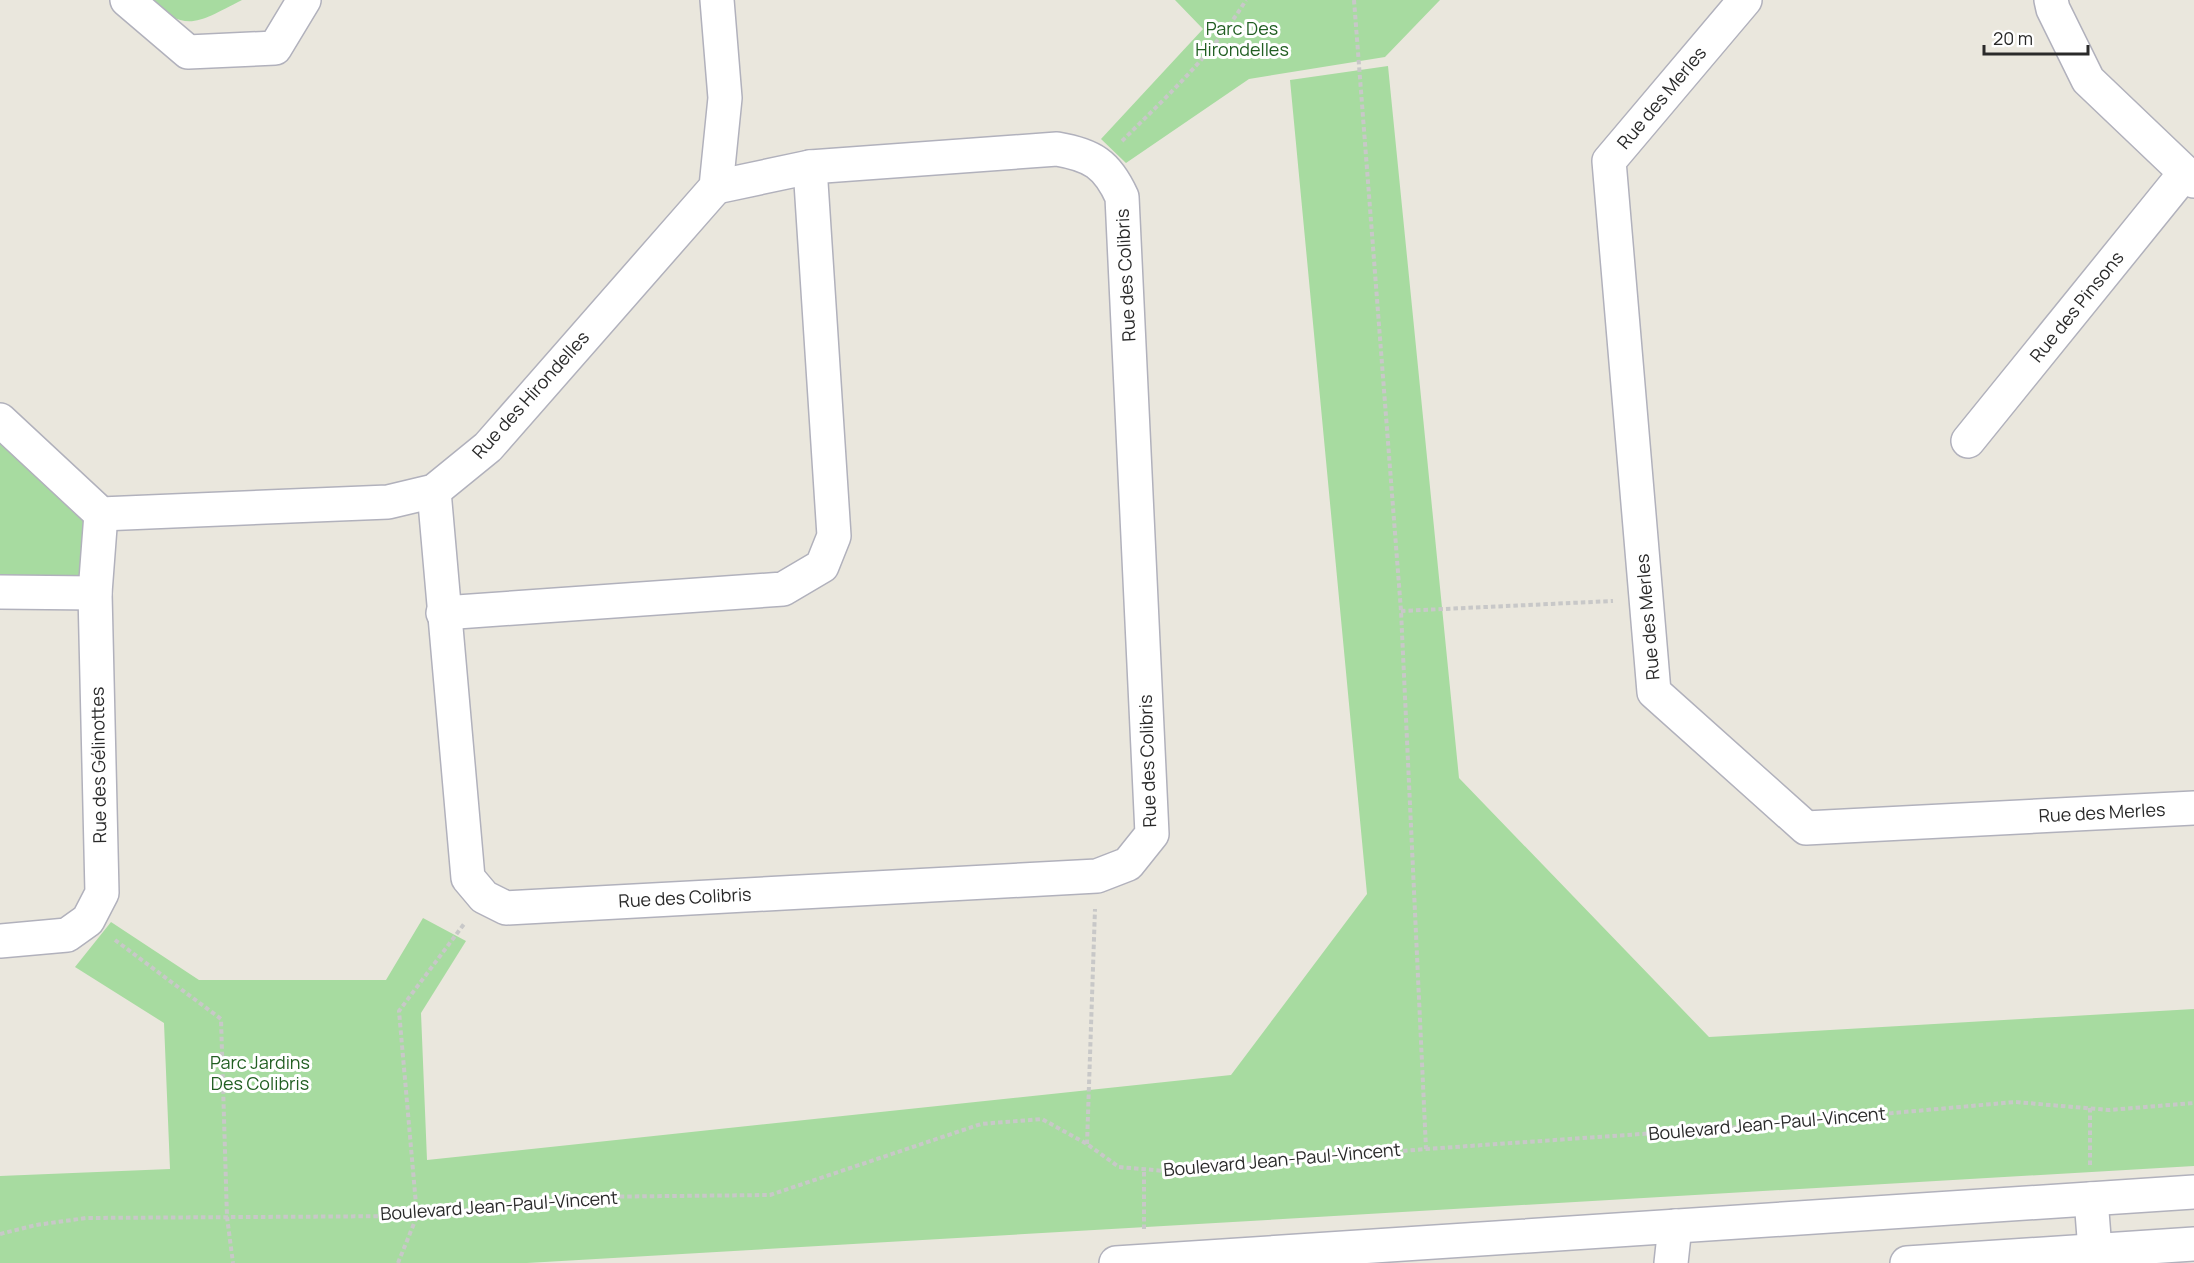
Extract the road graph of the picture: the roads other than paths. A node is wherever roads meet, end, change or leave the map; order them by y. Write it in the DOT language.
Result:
graph roads {
  1 [pos="127,0"];
  2 [pos="304,0"];
  3 [pos="717,0"];
  4 [pos="1745,0"];
  5 [pos="2052,0"];
  6 [pos="810,167"];
  7 [pos="2190,177"];
  8 [pos="716,187"];
  9 [pos="0,420"];
  10 [pos="1968,441"];
  11 [pos="434,491"];
  12 [pos="101,514"];
  13 [pos="0,592"];
  14 [pos="94,593"];
  15 [pos="443,613"];
  16 [pos="2194,808"];
  17 [pos="0,941"];
  18 [pos="2194,1192"];
  19 [pos="2091,1199"];
  20 [pos="1675,1226"];
  21 [pos="2194,1244"];
  22 [pos="2095,1256"];
  23 [pos="1134,1262"];
  24 [pos="1671,1263"];
  25 [pos="1907,1263"];
  1 -- 2 [label="street"];
  3 -- 8 [label="street"];
  4 -- 16 [label="street, Rue des Merles"];
  5 -- 7 [label="street, Rue des Pinsons"];
  6 -- 8 [label="street"];
  6 -- 15 [label="street"];
  6 -- 15 [label="street, Rue des Colibris"];
  7 -- 10 [label="street, Rue des Pinsons"];
  8 -- 11 [label="street, Rue des Hirondelles"];
  9 -- 12 [label="street"];
  11 -- 12 [label="street, Rue des Hirondelles"];
  11 -- 15 [label="street"];
  12 -- 14 [label="street, Rue des Gélinottes"];
  13 -- 14 [label="street"];
  14 -- 17 [label="street, Rue des Gélinottes"];
  18 -- 19 [label="street"];
  19 -- 20 [label="street"];
  19 -- 22 [label="street"];
  20 -- 23 [label="street"];
  20 -- 24 [label="street"];
  21 -- 22 [label="street"];
  22 -- 25 [label="street"];
}
